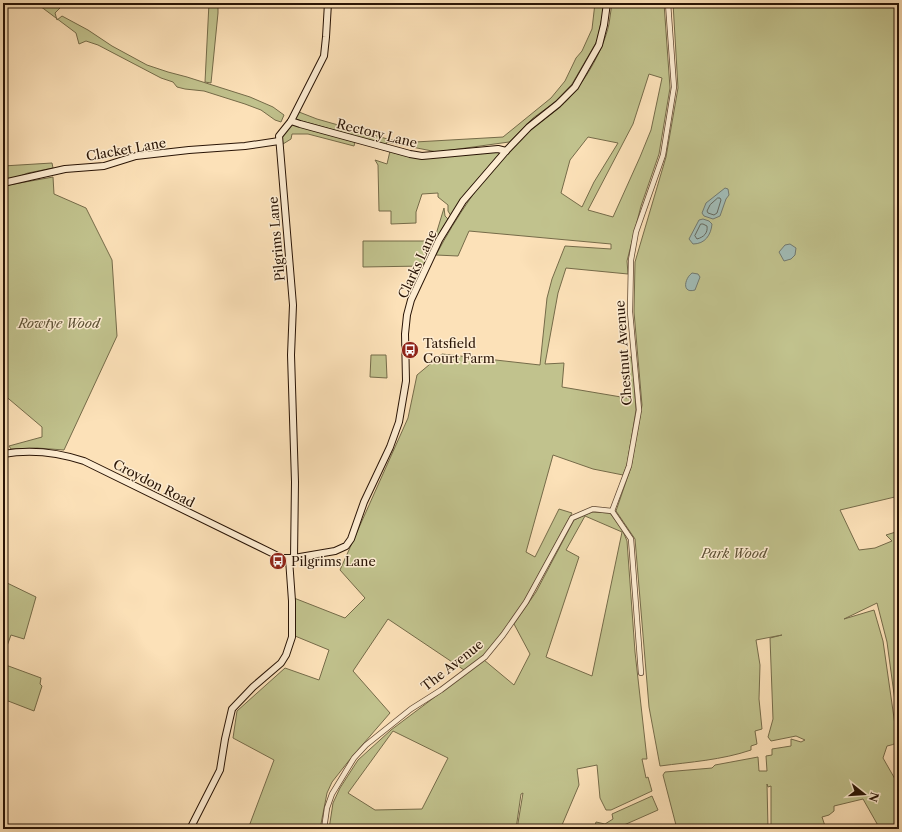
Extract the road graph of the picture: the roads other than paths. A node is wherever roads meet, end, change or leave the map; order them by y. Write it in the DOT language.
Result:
graph roads {
  1 [pos="328,3"];
  2 [pos="607,3"];
  3 [pos="668,3"];
  4 [pos="291,121"];
  5 [pos="278,141"];
  6 [pos="506,150"];
  7 [pos="3,183"];
  8 [pos="3,454"];
  9 [pos="612,511"];
  10 [pos="292,558"];
  11 [pos="641,673"];
  12 [pos="190,829"];
  13 [pos="324,829"];
  1 -- 4 [label="street"];
  2 -- 6 [label="street, Clarks Lane"];
  3 -- 9 [label="street, Chestnut Avenue"];
  4 -- 5 [label="street"];
  4 -- 6 [label="street, Rectory Lane"];
  5 -- 7 [label="street, Clacket Lane"];
  5 -- 10 [label="street, Pilgrims Lane"];
  6 -- 10 [label="street, Clarks Lane"];
  8 -- 10 [label="street, Croydon Road"];
  9 -- 11 [label="street"];
  9 -- 13 [label="street, The Avenue"];
  10 -- 12 [label="street, Pilgrims Lane"];
}
